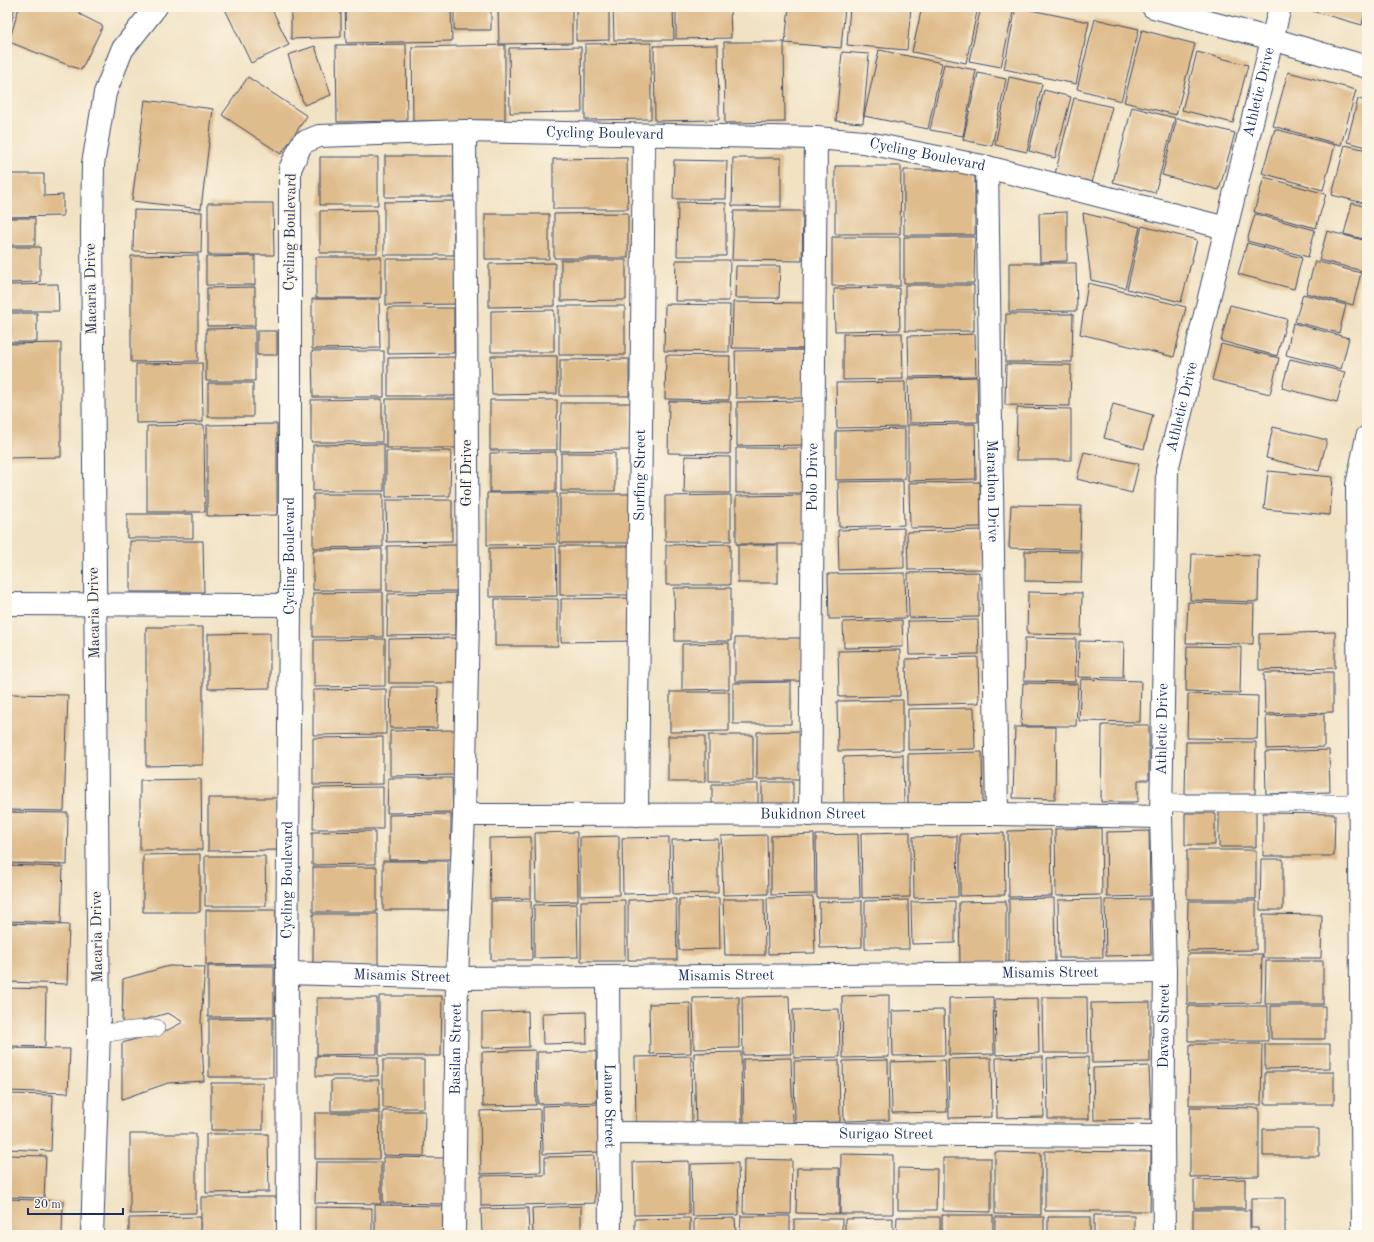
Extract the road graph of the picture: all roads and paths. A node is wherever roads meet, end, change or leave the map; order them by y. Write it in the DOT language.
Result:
graph roads {
  1 [pos="156,7"];
  2 [pos="1153,7"];
  3 [pos="1280,7"];
  4 [pos="1272,39"];
  5 [pos="1367,67"];
  6 [pos="465,131"];
  7 [pos="644,135"];
  8 [pos="816,138"];
  9 [pos="987,167"];
  10 [pos="1226,228"];
  11 [pos="1367,437"];
  12 [pos="7,604"];
  13 [pos="95,604"];
  14 [pos="290,605"];
  15 [pos="1359,803"];
  16 [pos="1161,810"];
  17 [pos="997,814"];
  18 [pos="464,815"];
  19 [pos="637,815"];
  20 [pos="810,816"];
  21 [pos="1165,972"];
  22 [pos="287,973"];
  23 [pos="608,977"];
  24 [pos="457,978"];
  25 [pos="156,1028"];
  26 [pos="99,1033"];
  27 [pos="609,1133"];
  28 [pos="1163,1136"];
  29 [pos="92,1235"];
  30 [pos="288,1235"];
  31 [pos="454,1235"];
  32 [pos="610,1235"];
  33 [pos="1164,1235"];
  34 [pos="1363,1235"];
  1 -- 13 [label="street, Macaria Drive"];
  2 -- 4 [label="street"];
  3 -- 4 [label="street, Athletic Drive"];
  4 -- 5 [label="street"];
  4 -- 10 [label="street, Athletic Drive"];
  6 -- 7 [label="street, Cycling Boulevard"];
  6 -- 14 [label="street, Cycling Boulevard"];
  6 -- 18 [label="street, Golf Drive"];
  7 -- 8 [label="street, Cycling Boulevard"];
  7 -- 19 [label="street, Surfing Street"];
  8 -- 9 [label="street, Cycling Boulevard"];
  8 -- 20 [label="street, Polo Drive"];
  9 -- 10 [label="street, Cycling Boulevard"];
  9 -- 17 [label="street, Marathon Drive"];
  10 -- 16 [label="street, Athletic Drive"];
  11 -- 15 [label="street"];
  12 -- 13 [label="street"];
  13 -- 14 [label="street"];
  13 -- 26 [label="street, Macaria Drive"];
  14 -- 22 [label="street, Cycling Boulevard"];
  15 -- 16 [label="lane"];
  15 -- 34 [label="street"];
  16 -- 17 [label="street, Bukidnon Street"];
  16 -- 21 [label="street, Davao Street"];
  17 -- 20 [label="street, Bukidnon Street"];
  18 -- 19 [label="street, Bukidnon Street"];
  18 -- 24 [label="street, Basilan Street"];
  19 -- 20 [label="street, Bukidnon Street"];
  21 -- 23 [label="street, Misamis Street"];
  21 -- 28 [label="street, Davao Street"];
  22 -- 24 [label="street, Misamis Street"];
  22 -- 30 [label="street, Cycling Boulevard"];
  23 -- 24 [label="street, Misamis Street"];
  23 -- 27 [label="street, Lanao Street"];
  24 -- 31 [label="street, Basilan Street"];
  25 -- 26 [label="lane"];
  26 -- 29 [label="street, Macaria Drive"];
  27 -- 28 [label="street, Surigao Street"];
  27 -- 32 [label="street, Lanao Street"];
  28 -- 33 [label="street, Davao Street"];
}
